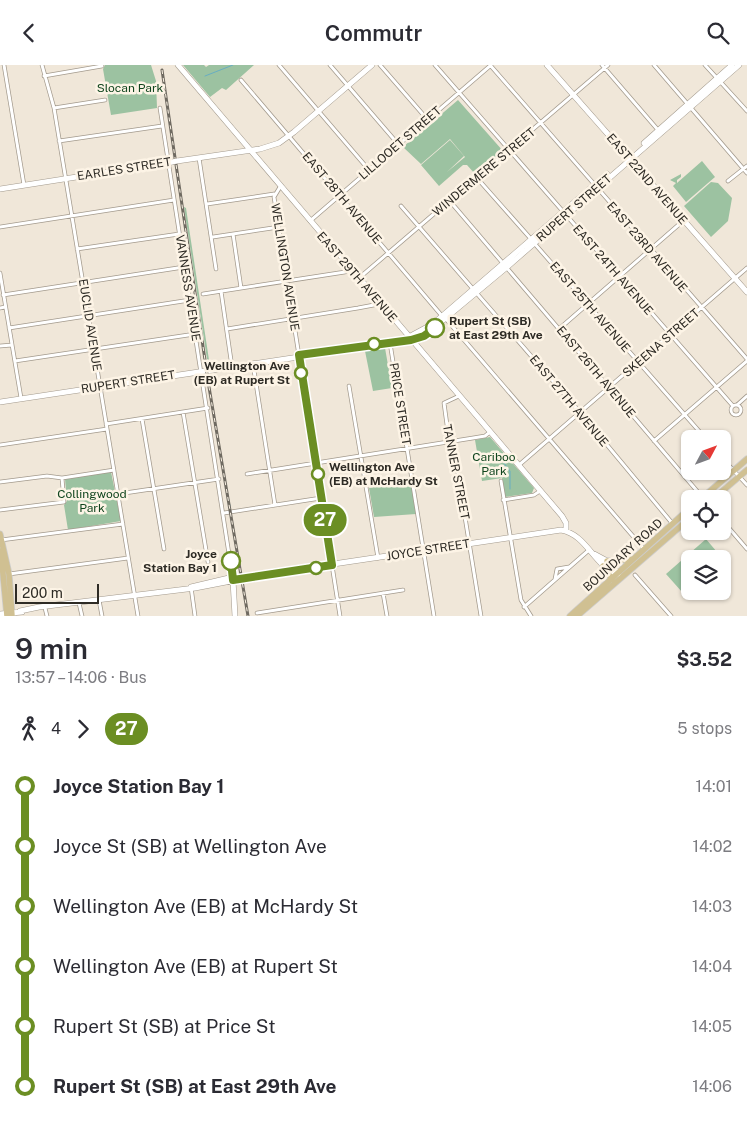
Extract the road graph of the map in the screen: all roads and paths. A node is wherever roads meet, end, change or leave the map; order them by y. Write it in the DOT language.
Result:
graph roads {
  1 [pos="4,65"];
  2 [pos="42,65"];
  3 [pos="178,65"];
  4 [pos="279,65"];
  5 [pos="330,65"];
  6 [pos="372,65"];
  7 [pos="380,65"];
  8 [pos="435,65"];
  9 [pos="491,65"];
  10 [pos="547,65"];
  11 [pos="608,65"];
  12 [pos="654,65"];
  13 [pos="706,65"];
  14 [pos="732,65"];
  15 [pos="739,65"];
  16 [pos="102,66"];
  17 [pos="603,67"];
  18 [pos="44,76"];
  19 [pos="241,80"];
  20 [pos="718,80"];
  21 [pos="348,86"];
  22 [pos="459,93"];
  23 [pos="574,96"];
  24 [pos="105,100"];
  25 [pos="689,106"];
  26 [pos="54,108"];
  27 [pos="160,108"];
  28 [pos="318,111"];
  29 [pos="747,111"];
  30 [pos="427,119"];
  31 [pos="540,124"];
  32 [pos="162,126"];
  33 [pos="658,130"];
  34 [pos="289,136"];
  35 [pos="60,141"];
  36 [pos="398,144"];
  37 [pos="248,150"];
  38 [pos="509,152"];
  39 [pos="199,158"];
  40 [pos="628,158"];
  41 [pos="173,162"];
  42 [pos="745,167"];
  43 [pos="369,170"];
  44 [pos="747,173"];
  45 [pos="66,178"];
  46 [pos="477,178"];
  47 [pos="728,181"];
  48 [pos="24,185"];
  49 [pos="280,187"];
  50 [pos="596,187"];
  51 [pos="0,189"];
  52 [pos="274,194"];
  53 [pos="340,195"];
  54 [pos="174,200"];
  55 [pos="449,200"];
  56 [pos="207,204"];
  57 [pos="401,206"];
  58 [pos="564,215"];
  59 [pos="72,216"];
  60 [pos="310,221"];
  61 [pos="683,221"];
  62 [pos="419,225"];
  63 [pos="0,227"];
  64 [pos="279,227"];
  65 [pos="180,234"];
  66 [pos="233,234"];
  67 [pos="212,237"];
  68 [pos="533,241"];
  69 [pos="77,249"];
  70 [pos="650,250"];
  71 [pos="388,253"];
  72 [pos="505,265"];
  73 [pos="184,267"];
  74 [pos="350,268"];
  75 [pos="747,268"];
  76 [pos="216,269"];
  77 [pos="0,273"];
  78 [pos="618,277"];
  79 [pos="358,278"];
  80 [pos="735,279"];
  81 [pos="287,281"];
  82 [pos="83,283"];
  83 [pos="241,288"];
  84 [pos="476,290"];
  85 [pos="221,291"];
  86 [pos="747,292"];
  87 [pos="203,294"];
  88 [pos="4,295"];
  89 [pos="190,300"];
  90 [pos="378,302"];
  91 [pos="587,305"];
  92 [pos="5,307"];
  93 [pos="0,308"];
  94 [pos="701,308"];
  95 [pos="89,316"];
  96 [pos="444,317"];
  97 [pos="293,318"];
  98 [pos="9,329"];
  99 [pos="227,329"];
  100 [pos="559,329"];
  101 [pos="195,334"];
  102 [pos="670,335"];
  103 [pos="408,338"];
  104 [pos="390,341"];
  105 [pos="12,345"];
  106 [pos="0,346"];
  107 [pos="94,349"];
  108 [pos="299,355"];
  109 [pos="747,360"];
  110 [pos="15,361"];
  111 [pos="638,362"];
  112 [pos="253,363"];
  113 [pos="232,367"];
  114 [pos="202,371"];
  115 [pos="349,386"];
  116 [pos="100,387"];
  117 [pos="609,387"];
  118 [pos="716,387"];
  119 [pos="459,396"];
  120 [pos="747,396"];
  121 [pos="21,399"];
  122 [pos="0,401"];
  123 [pos="737,405"];
  124 [pos="732,406"];
  125 [pos="208,408"];
  126 [pos="183,412"];
  127 [pos="580,413"];
  128 [pos="685,414"];
  129 [pos="142,419"];
  130 [pos="106,424"];
  131 [pos="107,429"];
  132 [pos="698,430"];
  133 [pos="490,432"];
  134 [pos="549,439"];
  135 [pos="453,441"];
  136 [pos="654,441"];
  137 [pos="0,445"];
  138 [pos="407,448"];
  139 [pos="362,456"];
  140 [pos="747,459"];
  141 [pos="316,463"];
  142 [pos="518,466"];
  143 [pos="731,468"];
  144 [pos="114,470"];
  145 [pos="270,470"];
  146 [pos="747,470"];
  147 [pos="734,471"];
  148 [pos="247,474"];
  149 [pos="739,476"];
  150 [pos="62,478"];
  151 [pos="219,479"];
  152 [pos="500,481"];
  153 [pos="0,482"];
  154 [pos="195,483"];
  155 [pos="747,485"];
  156 [pos="154,489"];
  157 [pos="695,490"];
  158 [pos="711,490"];
  159 [pos="723,490"];
  160 [pos="540,491"];
  161 [pos="118,495"];
  162 [pos="321,498"];
  163 [pos="503,500"];
  164 [pos="275,505"];
  165 [pos="0,510"];
  166 [pos="224,513"];
  167 [pos="681,516"];
  168 [pos="673,523"];
  169 [pos="123,524"];
  170 [pos="681,526"];
  171 [pos="678,529"];
  172 [pos="731,530"];
  173 [pos="566,531"];
  174 [pos="510,537"];
  175 [pos="0,538"];
  176 [pos="470,543"];
  177 [pos="3,549"];
  178 [pos="164,549"];
  179 [pos="644,549"];
  180 [pos="747,549"];
  181 [pos="424,551"];
  182 [pos="592,551"];
  183 [pos="128,558"];
  184 [pos="378,558"];
  185 [pos="633,559"];
  186 [pos="208,563"];
  187 [pos="605,564"];
  188 [pos="332,565"];
  189 [pos="570,567"];
  190 [pos="9,574"];
  191 [pos="635,575"];
  192 [pos="616,578"];
  193 [pos="233,580"];
  194 [pos="555,580"];
  195 [pos="191,587"];
  196 [pos="403,590"];
  197 [pos="383,593"];
  198 [pos="134,595"];
  199 [pos="99,600"];
  200 [pos="337,601"];
  201 [pos="79,603"];
  202 [pos="524,607"];
  203 [pos="44,608"];
  204 [pos="257,613"];
  205 [pos="0,614"];
  206 [pos="9,614"];
  207 [pos="46,616"];
  208 [pos="82,616"];
  209 [pos="102,616"];
  210 [pos="138,616"];
  211 [pos="195,616"];
  212 [pos="235,616"];
  213 [pos="340,616"];
  214 [pos="387,616"];
  215 [pos="434,616"];
  216 [pos="481,616"];
  217 [pos="531,616"];
  218 [pos="570,616"];
  219 [pos="577,616"];
  220 [pos="671,616"];
  1 -- 48 [label="street"];
  2 -- 18 [label="street, EUCLID AVENUE"];
  3 -- 37 [label="street, EAST 29TH AVENUE"];
  4 -- 28 [label="street"];
  5 -- 21 [label="street"];
  6 -- 21 [label="street, EARLES STREET"];
  7 -- 30 [label="street"];
  8 -- 22 [label="street, EAST 24TH AVENUE"];
  9 -- 22 [label="street, LILLOOET STREET"];
  9 -- 31 [label="street, EAST 23RD AVENUE"];
  10 -- 23 [label="street, EAST 22ND AVENUE"];
  11 -- 17 [label="street, WINDERMERE STREET"];
  12 -- 25 [label="street"];
  13 -- 20 [label="street"];
  14 -- 20 [label="street, RUPERT STREET"];
  15 -- 20 [label="street, RUPERT STREET"];
  16 -- 18 [label="street"];
  17 -- 23 [label="street, WINDERMERE STREET"];
  17 -- 33 [label="street"];
  18 -- 26 [label="street, EUCLID AVENUE"];
  19 -- 34 [label="street, EAST 28TH AVENUE"];
  20 -- 25 [label="street, RUPERT STREET"];
  20 -- 29 [label="street"];
  21 -- 28 [label="street, EARLES STREET"];
  21 -- 36 [label="street"];
  22 -- 30 [label="street, LILLOOET STREET"];
  22 -- 38 [label="street, EAST 24TH AVENUE"];
  23 -- 31 [label="street, WINDERMERE STREET"];
  23 -- 40 [label="street, EAST 22ND AVENUE"];
  24 -- 26 [label="street"];
  25 -- 33 [label="street, RUPERT STREET"];
  25 -- 40 [label="street, RUPERT STREET"];
  25 -- 42 [label="street"];
  26 -- 35 [label="street, EUCLID AVENUE"];
  27 -- 32 [label="street, VANNESS AVENUE"];
  28 -- 34 [label="street, EARLES STREET"];
  28 -- 43 [label="street"];
  30 -- 36 [label="street, LILLOOET STREET"];
  31 -- 38 [label="street, WINDERMERE STREET"];
  31 -- 50 [label="street, EAST 23RD AVENUE"];
  32 -- 35 [label="street"];
  32 -- 41 [label="street, VANNESS AVENUE"];
  33 -- 40 [label="street, RUPERT STREET"];
  34 -- 37 [label="street, EARLES STREET"];
  34 -- 53 [label="street, EAST 28TH AVENUE"];
  35 -- 45 [label="street, EUCLID AVENUE"];
  36 -- 43 [label="street, LILLOOET STREET"];
  37 -- 39 [label="street, EARLES STREET"];
  37 -- 49 [label="street, EAST 29TH AVENUE"];
  38 -- 46 [label="street, WINDERMERE STREET"];
  38 -- 58 [label="street, EAST 24TH AVENUE"];
  39 -- 41 [label="street, EARLES STREET"];
  39 -- 56 [label="street"];
  40 -- 50 [label="street, RUPERT STREET"];
  40 -- 61 [label="street, EAST 22ND AVENUE"];
  41 -- 45 [label="street, EARLES STREET"];
  41 -- 54 [label="street, VANNESS AVENUE"];
  42 -- 44 [label="street"];
  42 -- 47 [label="street"];
  43 -- 53 [label="street, LILLOOET STREET"];
  45 -- 48 [label="street, EARLES STREET"];
  45 -- 59 [label="street, EUCLID AVENUE"];
  46 -- 55 [label="street, WINDERMERE STREET"];
  46 -- 68 [label="street, EAST 25TH AVENUE"];
  48 -- 51 [label="street, EARLES STREET"];
  49 -- 52 [label="street, WELLINGTON AVENUE"];
  49 -- 60 [label="street, EAST 29TH AVENUE"];
  50 -- 58 [label="street, RUPERT STREET"];
  50 -- 70 [label="street, EAST 23RD AVENUE"];
  52 -- 56 [label="street"];
  52 -- 64 [label="street, WELLINGTON AVENUE"];
  53 -- 60 [label="street, LILLOOET STREET"];
  53 -- 71 [label="street, EAST 28TH AVENUE"];
  54 -- 59 [label="street"];
  54 -- 65 [label="street, VANNESS AVENUE"];
  55 -- 62 [label="street, WINDERMERE STREET"];
  55 -- 72 [label="street, EAST 26TH AVENUE"];
  56 -- 67 [label="street"];
  57 -- 62 [label="street, EAST 27TH AVENUE"];
  58 -- 68 [label="street, RUPERT STREET"];
  58 -- 78 [label="street, EAST 24TH AVENUE"];
  59 -- 63 [label="street"];
  59 -- 69 [label="street, EUCLID AVENUE"];
  60 -- 74 [label="street, EAST 29TH AVENUE"];
  61 -- 70 [label="street"];
  61 -- 80 [label="street, EAST 22ND AVENUE"];
  62 -- 71 [label="street, WINDERMERE STREET"];
  62 -- 84 [label="street, EAST 27TH AVENUE"];
  64 -- 66 [label="street"];
  64 -- 81 [label="street, WELLINGTON AVENUE"];
  65 -- 69 [label="street"];
  65 -- 73 [label="street, VANNESS AVENUE"];
  66 -- 67 [label="street"];
  66 -- 83 [label="street"];
  67 -- 76 [label="street"];
  68 -- 72 [label="street, RUPERT STREET"];
  68 -- 91 [label="street, EAST 25TH AVENUE"];
  69 -- 82 [label="street, EUCLID AVENUE"];
  70 -- 78 [label="street"];
  70 -- 94 [label="street, EAST 23RD AVENUE"];
  71 -- 79 [label="street, WINDERMERE STREET"];
  71 -- 96 [label="street, EAST 28TH AVENUE"];
  72 -- 84 [label="street, RUPERT STREET"];
  72 -- 100 [label="street, EAST 26TH AVENUE"];
  73 -- 82 [label="street"];
  73 -- 89 [label="street, VANNESS AVENUE"];
  74 -- 79 [label="street, EAST 29TH AVENUE"];
  74 -- 81 [label="street"];
  75 -- 80 [label="street, SKEENA STREET"];
  77 -- 88 [label="street"];
  78 -- 91 [label="street"];
  78 -- 102 [label="street, EAST 24TH AVENUE"];
  79 -- 90 [label="street, EAST 29TH AVENUE"];
  80 -- 86 [label="street, EAST 22ND AVENUE"];
  80 -- 94 [label="street, SKEENA STREET"];
  81 -- 83 [label="street"];
  81 -- 97 [label="street, WELLINGTON AVENUE"];
  82 -- 88 [label="street"];
  82 -- 95 [label="street, EUCLID AVENUE"];
  83 -- 85 [label="street"];
  84 -- 96 [label="street, RUPERT STREET"];
  84 -- 127 [label="street, EAST 27TH AVENUE"];
  85 -- 87 [label="street"];
  85 -- 99 [label="street"];
  88 -- 92 [label="street"];
  89 -- 95 [label="street"];
  89 -- 101 [label="street, VANNESS AVENUE"];
  90 -- 97 [label="street"];
  90 -- 103 [label="street, EAST 29TH AVENUE"];
  91 -- 100 [label="street"];
  91 -- 111 [label="street, EAST 25TH AVENUE"];
  92 -- 93 [label="street"];
  92 -- 98 [label="street"];
  94 -- 102 [label="street, SKEENA STREET"];
  94 -- 109 [label="street, EAST 23RD AVENUE"];
  95 -- 98 [label="street"];
  95 -- 107 [label="street, EUCLID AVENUE"];
  96 -- 103 [label="street, RUPERT STREET"];
  96 -- 134 [label="street, EAST 28TH AVENUE"];
  97 -- 99 [label="street"];
  97 -- 108 [label="street, WELLINGTON AVENUE"];
  98 -- 105 [label="street"];
  99 -- 113 [label="street"];
  100 -- 117 [label="street, EAST 26TH AVENUE"];
  101 -- 107 [label="street"];
  101 -- 114 [label="street, VANNESS AVENUE"];
  102 -- 111 [label="street, SKEENA STREET"];
  102 -- 118 [label="street, EAST 24TH AVENUE"];
  103 -- 104 [label="street, RUPERT STREET"];
  103 -- 119 [label="street, EAST 29TH AVENUE"];
  104 -- 108 [label="street, RUPERT STREET"];
  104 -- 138 [label="street, PRICE STREET"];
  105 -- 106 [label="street"];
  105 -- 110 [label="street"];
  107 -- 110 [label="street"];
  107 -- 116 [label="street, EUCLID AVENUE"];
  108 -- 112 [label="street, RUPERT STREET"];
  108 -- 141 [label="street, WELLINGTON AVENUE"];
  109 -- 118 [label="street"];
  110 -- 121 [label="street"];
  111 -- 117 [label="street, SKEENA STREET"];
  111 -- 128 [label="street, EAST 25TH AVENUE"];
  112 -- 113 [label="street, RUPERT STREET"];
  112 -- 145 [label="street"];
  113 -- 114 [label="street, RUPERT STREET"];
  114 -- 116 [label="street, RUPERT STREET"];
  114 -- 125 [label="street, VANNESS AVENUE"];
  115 -- 139 [label="street"];
  116 -- 121 [label="street, RUPERT STREET"];
  116 -- 130 [label="street, EUCLID AVENUE"];
  117 -- 127 [label="street, SKEENA STREET"];
  117 -- 136 [label="street, EAST 26TH AVENUE"];
  118 -- 124 [label="street, EAST 24TH AVENUE"];
  118 -- 128 [label="street"];
  119 -- 133 [label="street, EAST 29TH AVENUE"];
  119 -- 135 [label="street, TANNER STREET"];
  120 -- 123 [label="street"];
  121 -- 122 [label="street, RUPERT STREET"];
  123 -- 124 [label="street"];
  123 -- 124 [label="street"];
  125 -- 126 [label="street"];
  125 -- 151 [label="street, VANNESS AVENUE"];
  126 -- 129 [label="street"];
  126 -- 154 [label="street"];
  127 -- 134 [label="street, SKEENA STREET"];
  127 -- 168 [label="street, EAST 27TH AVENUE"];
  128 -- 132 [label="street, EAST 25TH AVENUE"];
  128 -- 136 [label="street"];
  129 -- 130 [label="street"];
  129 -- 156 [label="street"];
  130 -- 131 [label="street, EUCLID AVENUE"];
  131 -- 137 [label="street"];
  131 -- 144 [label="street, EUCLID AVENUE"];
  133 -- 135 [label="street"];
  133 -- 142 [label="street, EAST 29TH AVENUE"];
  134 -- 142 [label="street, SKEENA STREET"];
  134 -- 179 [label="street, EAST 28TH AVENUE"];
  135 -- 138 [label="street"];
  135 -- 176 [label="street, TANNER STREET"];
  136 -- 157 [label="street, EAST 26TH AVENUE"];
  138 -- 139 [label="street"];
  138 -- 181 [label="street, PRICE STREET"];
  139 -- 141 [label="street"];
  139 -- 184 [label="street"];
  140 -- 147 [label="main road"];
  141 -- 145 [label="street"];
  141 -- 162 [label="street, WELLINGTON AVENUE"];
  142 -- 160 [label="street, EAST 29TH AVENUE"];
  143 -- 147 [label="street"];
  144 -- 150 [label="street"];
  144 -- 161 [label="street, EUCLID AVENUE"];
  145 -- 148 [label="street"];
  145 -- 164 [label="street"];
  146 -- 149 [label="main road"];
  147 -- 149 [label="street"];
  147 -- 158 [label="main road"];
  149 -- 155 [label="street"];
  149 -- 159 [label="main road"];
  150 -- 153 [label="street"];
  150 -- 165 [label="street"];
  151 -- 154 [label="street"];
  151 -- 166 [label="street, VANNESS AVENUE"];
  152 -- 163 [label="street"];
  154 -- 156 [label="street"];
  154 -- 186 [label="street"];
  156 -- 161 [label="street"];
  156 -- 178 [label="street"];
  160 -- 163 [label="street"];
  160 -- 173 [label="street, EAST 29TH AVENUE"];
  161 -- 169 [label="street, EUCLID AVENUE"];
  162 -- 164 [label="street"];
  162 -- 188 [label="street, WELLINGTON AVENUE"];
  163 -- 174 [label="street"];
  164 -- 166 [label="street"];
  166 -- 193 [label="street, VANNESS AVENUE"];
  167 -- 168 [label="main road, BOUNDARY ROAD"];
  168 -- 171 [label="street, EAST 27TH AVENUE"];
  168 -- 179 [label="main road, BOUNDARY ROAD"];
  169 -- 175 [label="street"];
  169 -- 183 [label="street, EUCLID AVENUE"];
  170 -- 171 [label="main road, BOUNDARY ROAD"];
  171 -- 192 [label="main road, BOUNDARY ROAD"];
  172 -- 180 [label="street"];
  173 -- 174 [label="street, JOYCE STREET"];
  173 -- 182 [label="street, EAST 29TH AVENUE"];
  174 -- 176 [label="street, JOYCE STREET"];
  174 -- 202 [label="street"];
  175 -- 177 [label="main road"];
  176 -- 181 [label="street, JOYCE STREET"];
  176 -- 216 [label="street, TANNER STREET"];
  177 -- 190 [label="main road"];
  177 -- 206 [label="main road"];
  179 -- 185 [label="main road, BOUNDARY ROAD"];
  181 -- 184 [label="street, JOYCE STREET"];
  181 -- 215 [label="street, PRICE STREET"];
  182 -- 187 [label="street, EAST 29TH AVENUE"];
  182 -- 189 [label="street"];
  183 -- 190 [label="street"];
  183 -- 198 [label="street, EUCLID AVENUE"];
  184 -- 188 [label="street, JOYCE STREET"];
  185 -- 187 [label="main road"];
  185 -- 192 [label="main road, BOUNDARY ROAD"];
  187 -- 192 [label="main road"];
  188 -- 193 [label="street, JOYCE STREET"];
  188 -- 200 [label="street, WELLINGTON AVENUE"];
  189 -- 194 [label="street"];
  189 -- 194 [label="street"];
  190 -- 206 [label="main road"];
  191 -- 220 [label="street"];
  192 -- 218 [label="main road, BOUNDARY ROAD"];
  192 -- 219 [label="main road, BOUNDARY ROAD"];
  193 -- 195 [label="street, JOYCE STREET"];
  193 -- 212 [label="street, VANNESS AVENUE"];
  194 -- 202 [label="street"];
  195 -- 198 [label="street, JOYCE STREET"];
  195 -- 211 [label="street"];
  196 -- 197 [label="street"];
  197 -- 200 [label="street"];
  197 -- 214 [label="street"];
  198 -- 199 [label="street, JOYCE STREET"];
  198 -- 210 [label="street, EUCLID AVENUE"];
  199 -- 201 [label="street, JOYCE STREET"];
  199 -- 209 [label="street"];
  200 -- 204 [label="street"];
  200 -- 213 [label="street, WELLINGTON AVENUE"];
  201 -- 203 [label="street, JOYCE STREET"];
  201 -- 208 [label="street"];
  202 -- 217 [label="street"];
  203 -- 206 [label="street, JOYCE STREET"];
  203 -- 207 [label="street"];
  205 -- 206 [label="street, JOYCE STREET"];
}
